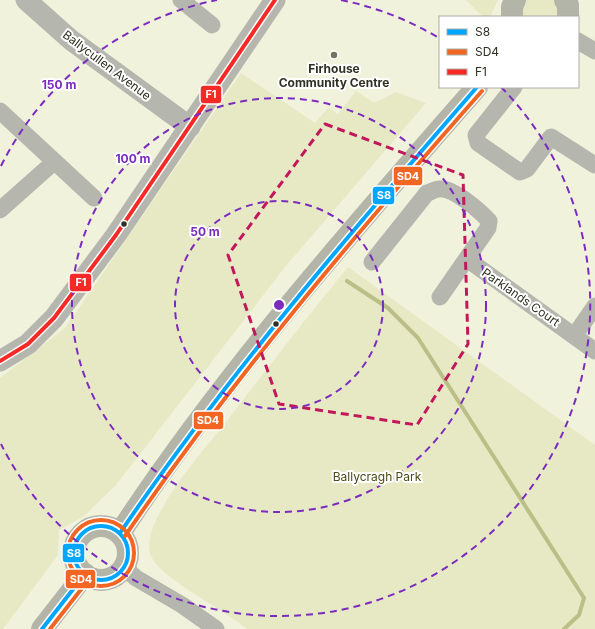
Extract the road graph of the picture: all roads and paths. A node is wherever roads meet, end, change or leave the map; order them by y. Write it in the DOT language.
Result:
graph roads {
  1 [pos="26,0"];
  2 [pos="181,0"];
  3 [pos="275,0"];
  4 [pos="515,0"];
  5 [pos="565,0"];
  6 [pos="512,16"];
  7 [pos="568,16"];
  8 [pos="212,25"];
  9 [pos="579,42"];
  10 [pos="595,51"];
  11 [pos="476,88"];
  12 [pos="513,88"];
  13 [pos="0,111"];
  14 [pos="190,127"];
  15 [pos="54,162"];
  16 [pos="595,165"];
  17 [pos="94,198"];
  18 [pos="0,210"];
  19 [pos="467,258"];
  20 [pos="372,262"];
  21 [pos="440,297"];
  22 [pos="595,306"];
  23 [pos="575,335"];
  24 [pos="595,351"];
  25 [pos="0,361"];
  26 [pos="120,533"];
  27 [pos="124,567"];
  28 [pos="85,574"];
  29 [pos="42,629"];
  30 [pos="216,629"];
  1 -- 14 [label="street, Ballycullen Avenue"];
  2 -- 8 [label="street"];
  3 -- 14 [label="street"];
  4 -- 6 [label="main road"];
  5 -- 7 [label="main road"];
  9 -- 10 [label="street"];
  11 -- 26 [label="main road"];
  12 -- 16 [label="street"];
  13 -- 15 [label="street"];
  14 -- 25 [label="street"];
  15 -- 17 [label="street"];
  15 -- 18 [label="street"];
  19 -- 20 [label="street"];
  19 -- 21 [label="street"];
  19 -- 23 [label="street, Parklands Court"];
  22 -- 23 [label="street"];
  23 -- 24 [label="street, Parklands Court"];
  26 -- 27 [label="main road"];
  26 -- 28 [label="main road"];
  27 -- 28 [label="main road"];
  27 -- 30 [label="street"];
  28 -- 29 [label="main road"];
}
